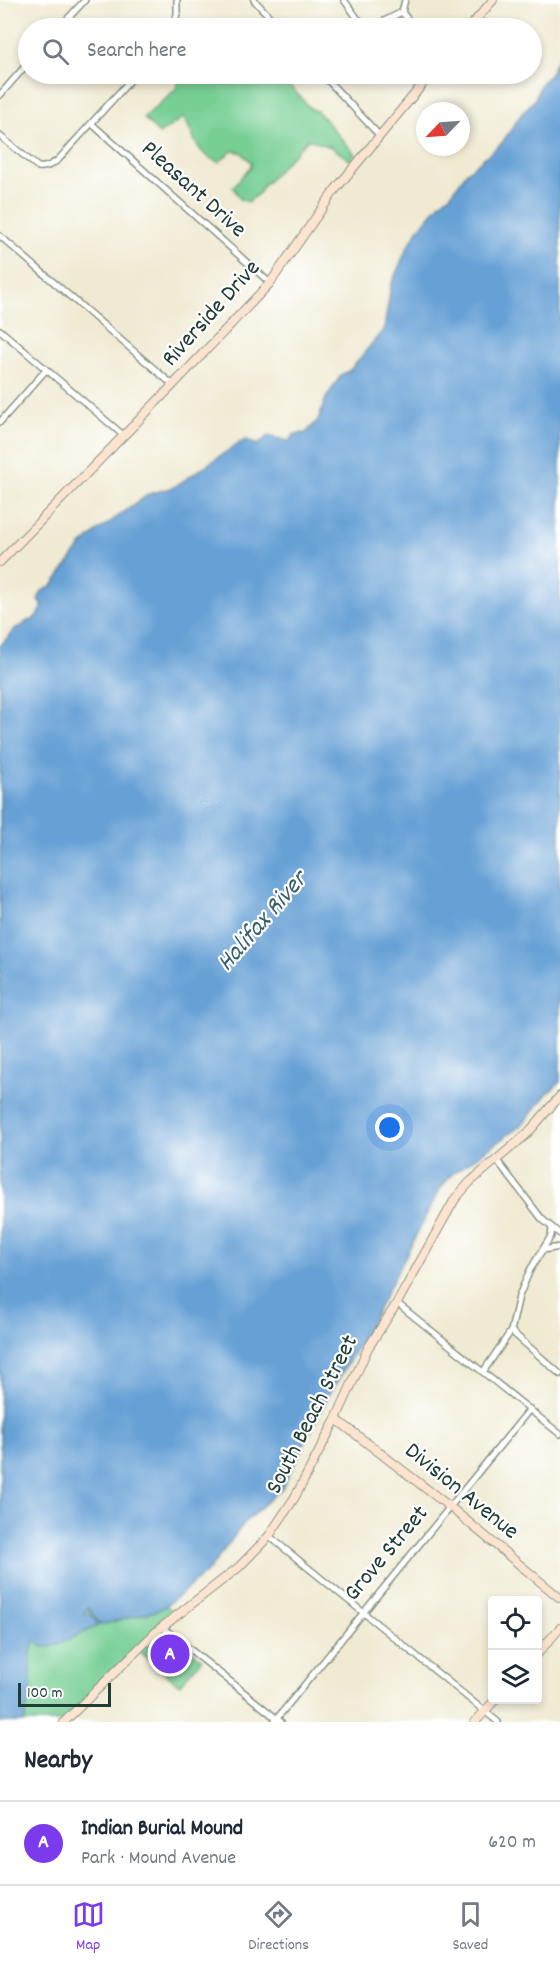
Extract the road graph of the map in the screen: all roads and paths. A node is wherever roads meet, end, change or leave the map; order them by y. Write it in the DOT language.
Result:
graph roads {
  1 [pos="85,0"];
  2 [pos="177,0"];
  3 [pos="254,0"];
  4 [pos="344,0"];
  5 [pos="405,0"];
  6 [pos="493,0"];
  7 [pos="402,12"];
  8 [pos="68,18"];
  9 [pos="176,18"];
  10 [pos="271,18"];
  11 [pos="357,18"];
  12 [pos="390,18"];
  13 [pos="406,18"];
  14 [pos="478,18"];
  15 [pos="18,74"];
  16 [pos="127,84"];
  17 [pos="331,84"];
  18 [pos="422,84"];
  19 [pos="0,95"];
  20 [pos="92,123"];
  21 [pos="379,135"];
  22 [pos="1,138"];
  23 [pos="0,236"];
  24 [pos="270,283"];
  25 [pos="0,330"];
  26 [pos="46,370"];
  27 [pos="173,385"];
  28 [pos="0,422"];
  29 [pos="123,435"];
  30 [pos="0,562"];
  31 [pos="560,1096"];
  32 [pos="496,1159"];
  33 [pos="552,1228"];
  34 [pos="560,1234"];
  35 [pos="560,1247"];
  36 [pos="543,1250"];
  37 [pos="397,1303"];
  38 [pos="511,1331"];
  39 [pos="483,1372"];
  40 [pos="560,1374"];
  41 [pos="530,1409"];
  42 [pos="336,1419"];
  43 [pos="560,1434"];
  44 [pos="450,1507"];
  45 [pos="269,1536"];
  46 [pos="560,1598"];
  47 [pos="362,1612"];
  48 [pos="162,1627"];
  49 [pos="560,1628"];
  50 [pos="540,1650"];
  51 [pos="491,1704"];
  52 [pos="485,1711"];
  53 [pos="277,1721"];
  54 [pos="65,1722"];
  55 [pos="475,1722"];
  56 [pos="498,1722"];
  1 -- 8 [label="street"];
  2 -- 9 [label="street"];
  3 -- 10 [label="street"];
  4 -- 11 [label="street"];
  5 -- 7 [label="street"];
  6 -- 14 [label="street"];
  7 -- 12 [label="street"];
  7 -- 13 [label="street"];
  15 -- 19 [label="street"];
  16 -- 20 [label="street"];
  17 -- 21 [label="street"];
  18 -- 21 [label="street, Riverside Drive"];
  20 -- 22 [label="street"];
  20 -- 24 [label="street, Pleasant Drive"];
  21 -- 24 [label="street, Riverside Drive"];
  23 -- 27 [label="street"];
  24 -- 27 [label="street, Riverside Drive"];
  25 -- 26 [label="street"];
  26 -- 28 [label="street"];
  26 -- 29 [label="street"];
  27 -- 29 [label="street, Riverside Drive"];
  29 -- 30 [label="street, Riverside Drive"];
  31 -- 32 [label="street, South Beach Street"];
  32 -- 33 [label="street"];
  32 -- 37 [label="street, South Beach Street"];
  33 -- 34 [label="street"];
  33 -- 36 [label="street"];
  35 -- 36 [label="street"];
  36 -- 38 [label="street"];
  37 -- 39 [label="street"];
  37 -- 42 [label="street, South Beach Street"];
  38 -- 39 [label="street"];
  38 -- 40 [label="street"];
  39 -- 41 [label="street"];
  41 -- 43 [label="street"];
  41 -- 44 [label="street, Grove Street"];
  42 -- 44 [label="street, Division Avenue"];
  42 -- 45 [label="street, South Beach Street"];
  44 -- 46 [label="street, Division Avenue"];
  44 -- 47 [label="street, Grove Street"];
  45 -- 47 [label="street"];
  45 -- 48 [label="street, South Beach Street"];
  47 -- 52 [label="street"];
  47 -- 53 [label="street, Grove Street"];
  48 -- 53 [label="street"];
  48 -- 54 [label="street, South Beach Street"];
  49 -- 50 [label="street"];
  51 -- 52 [label="street"];
  52 -- 55 [label="street"];
  52 -- 56 [label="street"];
}
